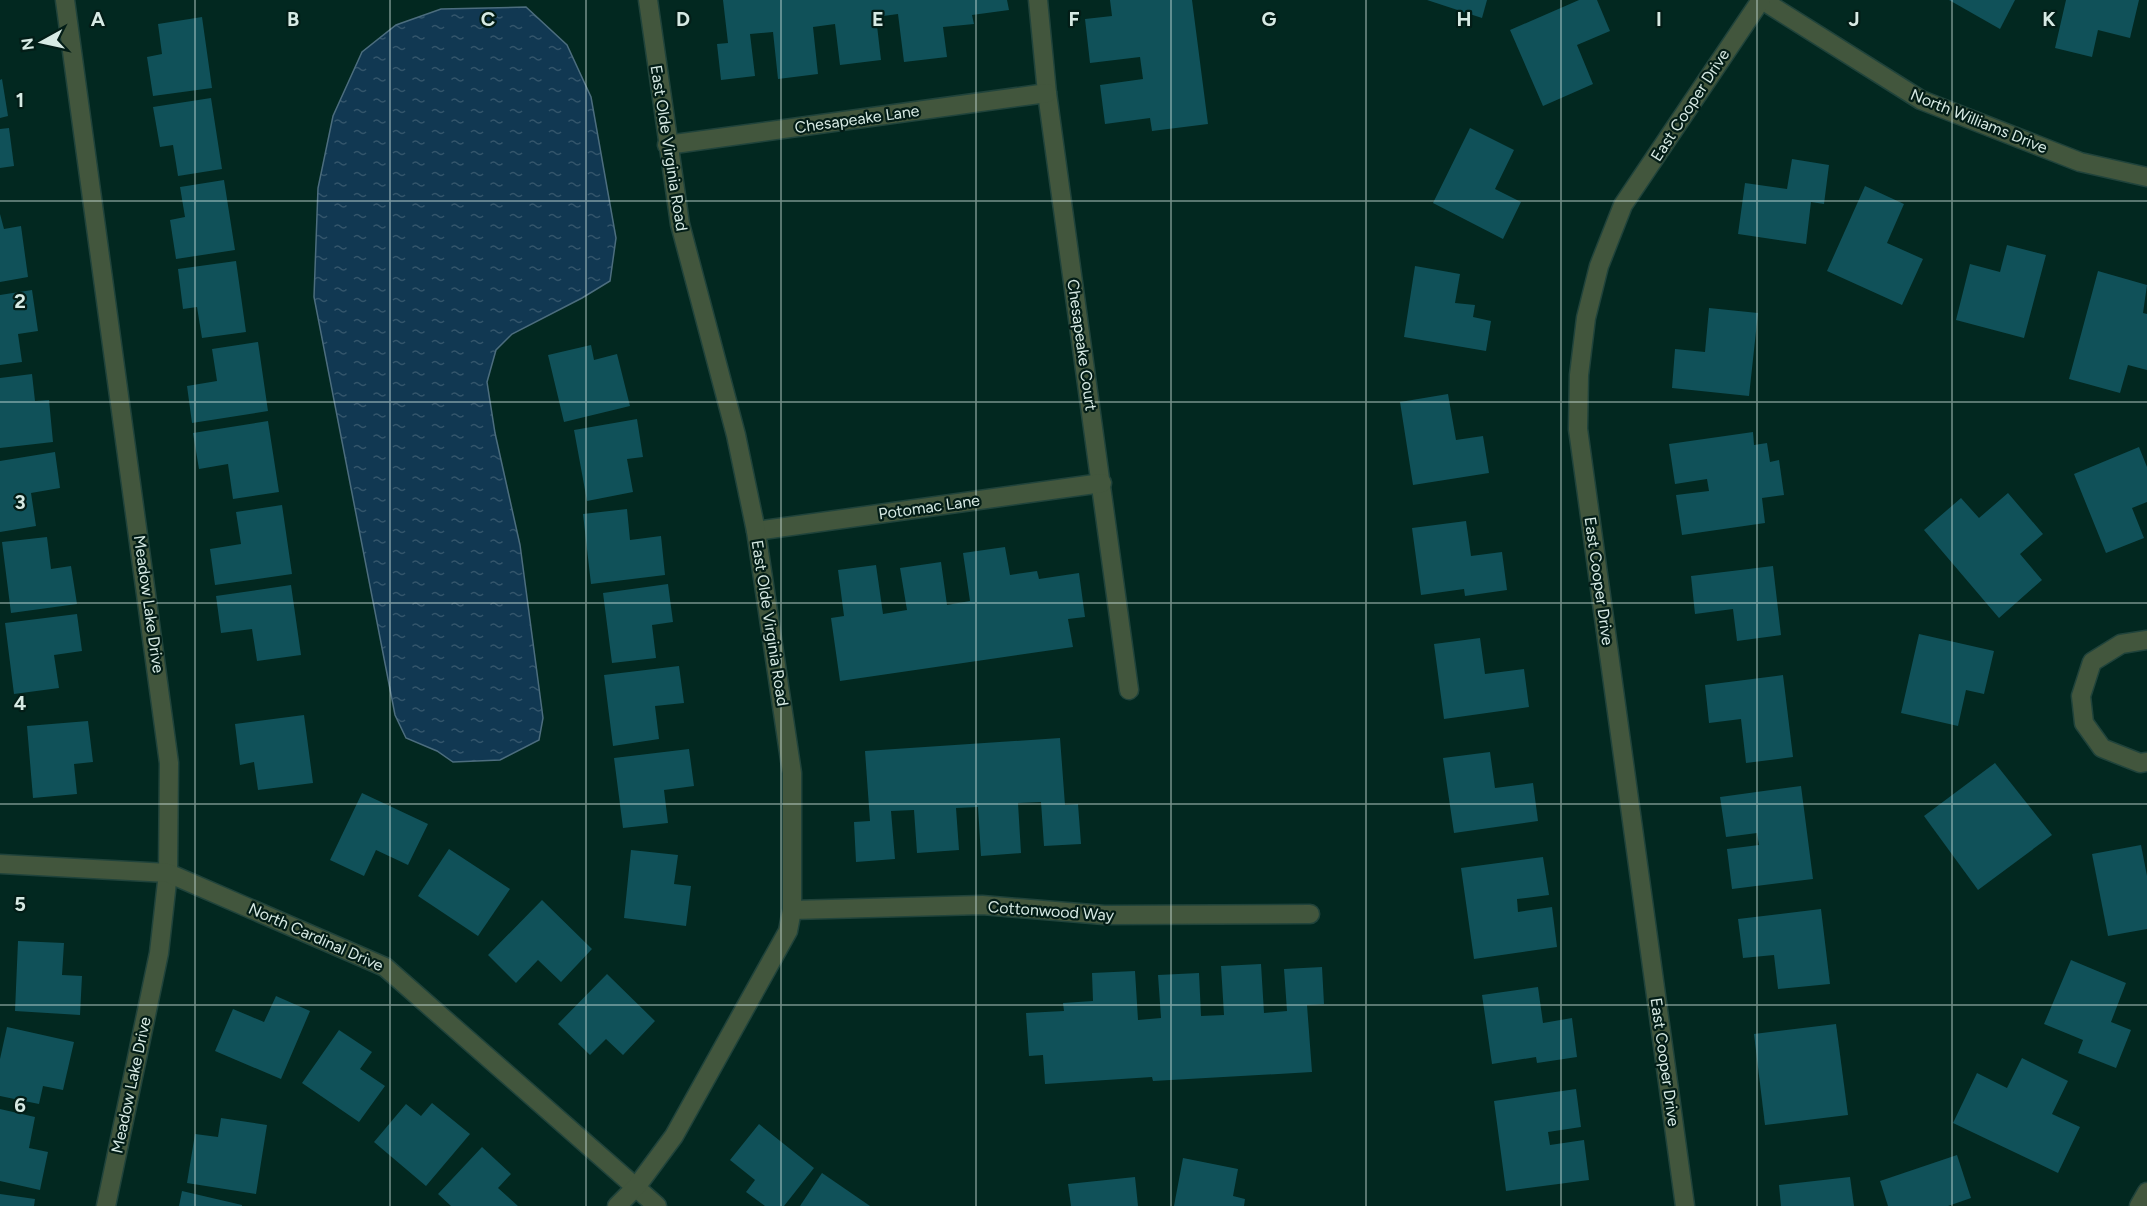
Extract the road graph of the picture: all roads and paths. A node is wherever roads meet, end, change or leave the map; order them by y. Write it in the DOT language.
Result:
graph roads {
  1 [pos="65,0"];
  2 [pos="648,0"];
  3 [pos="1038,0"];
  4 [pos="1762,0"];
  5 [pos="1047,93"];
  6 [pos="667,145"];
  7 [pos="2147,177"];
  8 [pos="1101,483"];
  9 [pos="756,531"];
  10 [pos="2147,640"];
  11 [pos="1129,690"];
  12 [pos="2147,762"];
  13 [pos="0,864"];
  14 [pos="168,873"];
  15 [pos="792,910"];
  16 [pos="1310,914"];
  17 [pos="637,1186"];
  18 [pos="2147,1192"];
  19 [pos="106,1206"];
  20 [pos="617,1206"];
  21 [pos="657,1206"];
  22 [pos="1685,1206"];
  23 [pos="2139,1206"];
  1 -- 14 [label="street, Meadow Lake Drive"];
  2 -- 6 [label="street, East Olde Virginia Road"];
  3 -- 5 [label="street, Chesapeake Court"];
  4 -- 7 [label="street, North Williams Drive"];
  4 -- 22 [label="street, East Cooper Drive"];
  5 -- 6 [label="street, Chesapeake Lane"];
  5 -- 8 [label="street, Chesapeake Court"];
  6 -- 9 [label="street, East Olde Virginia Road"];
  8 -- 9 [label="street, Potomac Lane"];
  8 -- 11 [label="street, Chesapeake Court"];
  9 -- 15 [label="street, East Olde Virginia Road"];
  10 -- 12 [label="street"];
  13 -- 14 [label="street, North Cardinal Drive"];
  14 -- 17 [label="street, North Cardinal Drive"];
  14 -- 19 [label="street, Meadow Lake Drive"];
  15 -- 16 [label="street, Cottonwood Way"];
  15 -- 17 [label="street, East Olde Virginia Road"];
  17 -- 20 [label="street, East Olde Virginia Road"];
  17 -- 21 [label="street, North Cardinal Drive"];
  18 -- 23 [label="street"];
}
